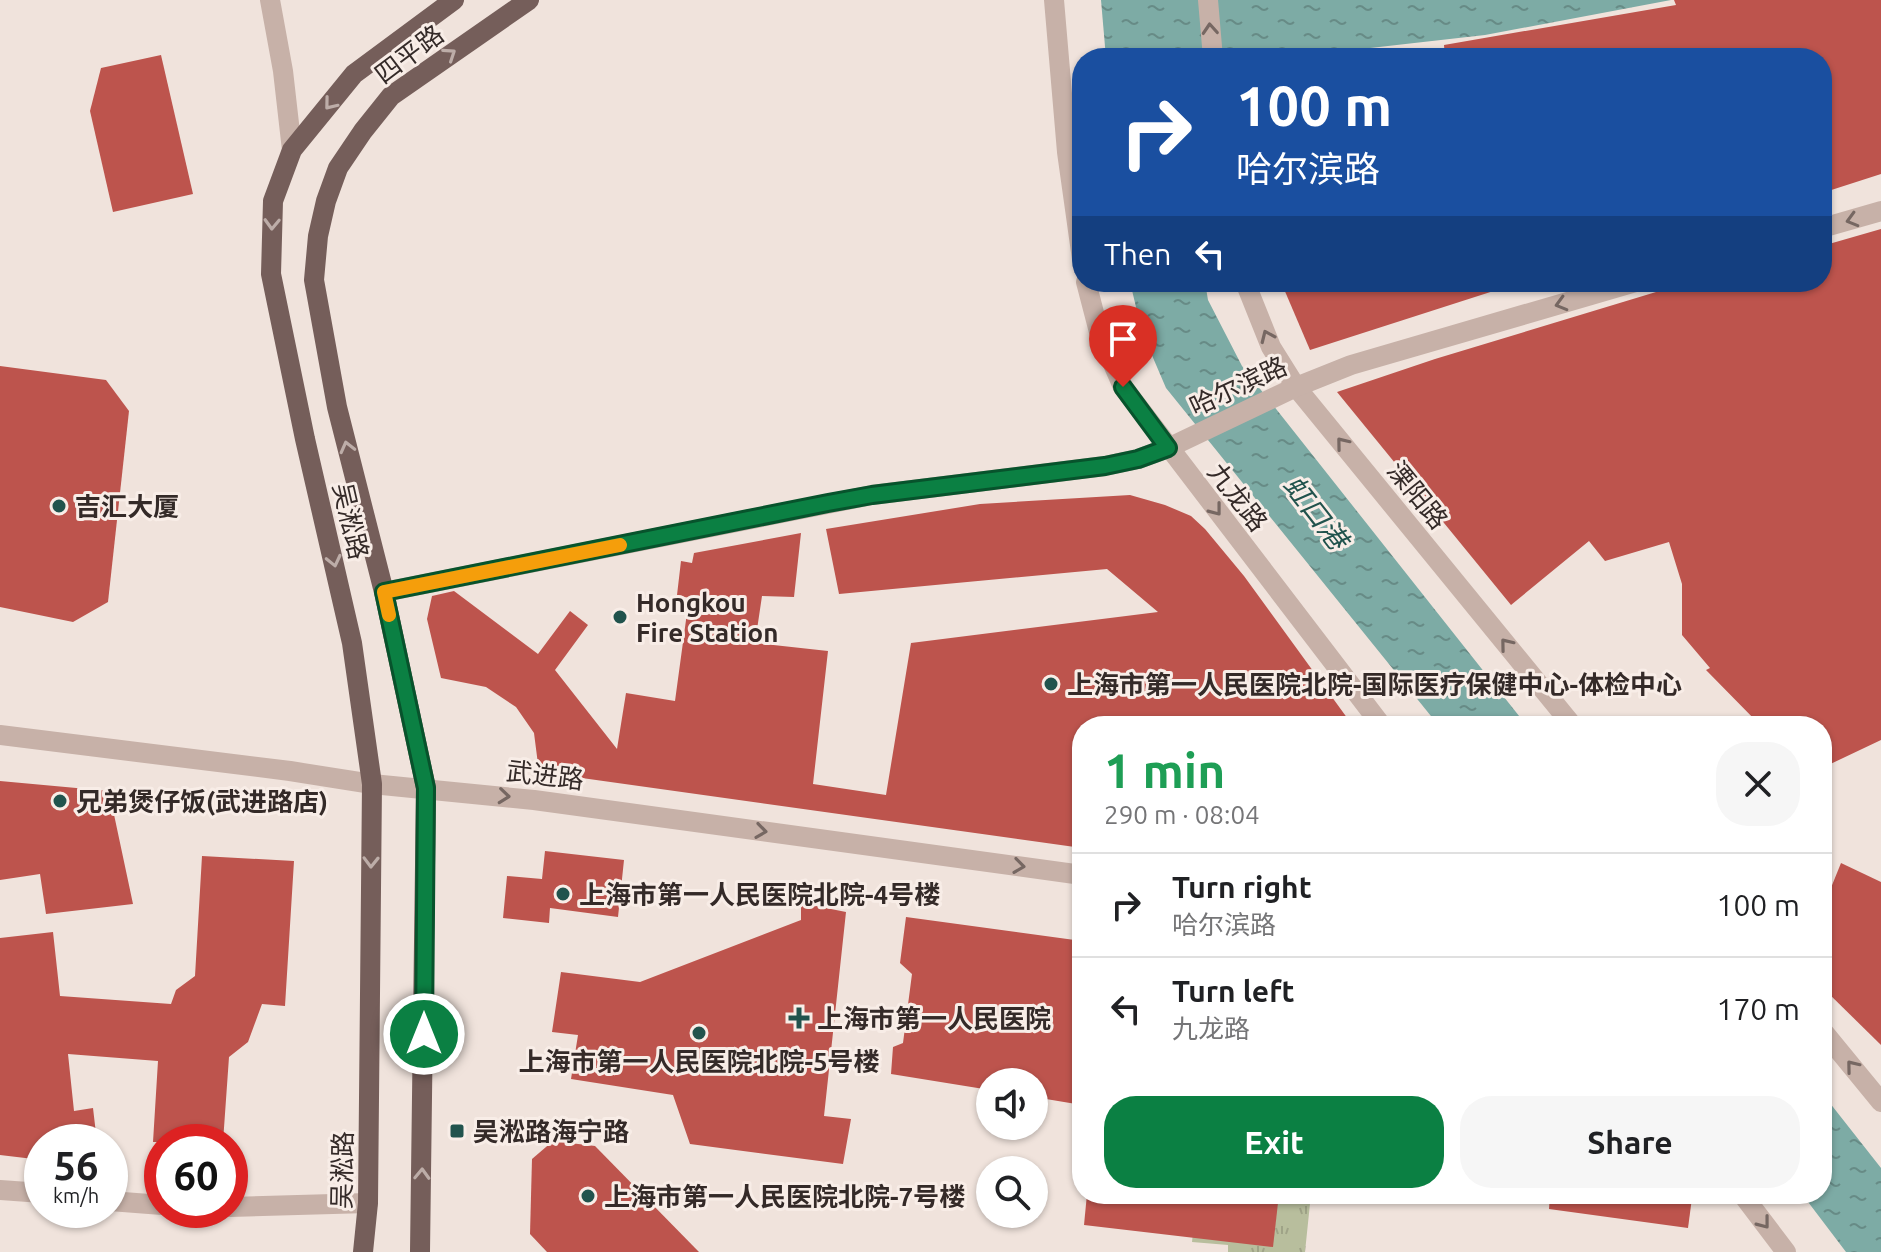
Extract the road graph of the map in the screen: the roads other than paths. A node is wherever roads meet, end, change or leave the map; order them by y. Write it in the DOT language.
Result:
graph roads {
  1 [pos="270,0"];
  2 [pos="454,0"];
  3 [pos="529,0"];
  4 [pos="1054,0"];
  5 [pos="1208,0"];
  6 [pos="1212,48"];
  7 [pos="292,150"];
  8 [pos="338,168"];
  9 [pos="1072,188"];
  10 [pos="1881,211"];
  11 [pos="1832,225"];
  12 [pos="1089,292"];
  13 [pos="1249,292"];
  14 [pos="1602,292"];
  15 [pos="1296,387"];
  16 [pos="1168,448"];
  17 [pos="384,592"];
  18 [pos="1374,716"];
  19 [pos="1565,716"];
  20 [pos="0,735"];
  21 [pos="372,784"];
  22 [pos="426,788"];
  23 [pos="1072,874"];
  24 [pos="1832,1042"];
  25 [pos="1881,1102"];
  26 [pos="0,1190"];
  27 [pos="24,1192"];
  28 [pos="368,1203"];
  29 [pos="1750,1204"];
  30 [pos="248,1206"];
  31 [pos="362,1246"];
  32 [pos="420,1252"];
  33 [pos="1786,1252"];
  1 -- 7 [label="street, 吴淞路"];
  2 -- 7 [label="main road, 四平路, one-way"];
  8 -- 3 [label="main road, 四平路, one-way"];
  4 -- 9 [label="street"];
  6 -- 5 [label="street, one-way"];
  7 -- 21 [label="main road, 吴淞路, one-way"];
  17 -- 8 [label="main road, 吴淞路, one-way"];
  10 -- 11 [label="street, one-way"];
  12 -- 16 [label="street, 九龙路"];
  15 -- 13 [label="street, 溧阳路, one-way"];
  14 -- 15 [label="street, 哈尔滨路, one-way"];
  15 -- 16 [label="street, 哈尔滨路"];
  19 -- 15 [label="street, 溧阳路, one-way"];
  16 -- 17 [label="street, 哈尔滨路"];
  16 -- 18 [label="street, 九龙路, one-way"];
  17 -- 22 [label="main road, 吴淞路"];
  20 -- 21 [label="street, 武进路"];
  21 -- 22 [label="street, 武进路"];
  21 -- 28 [label="main road, 吴淞路, one-way"];
  22 -- 23 [label="street, 武进路, one-way"];
  32 -- 22 [label="main road, 吴淞路, one-way"];
  25 -- 24 [label="street, one-way"];
  26 -- 27 [label="street"];
  28 -- 30 [label="street"];
  28 -- 31 [label="main road, 吴淞路"];
  29 -- 33 [label="street, one-way"];
}
